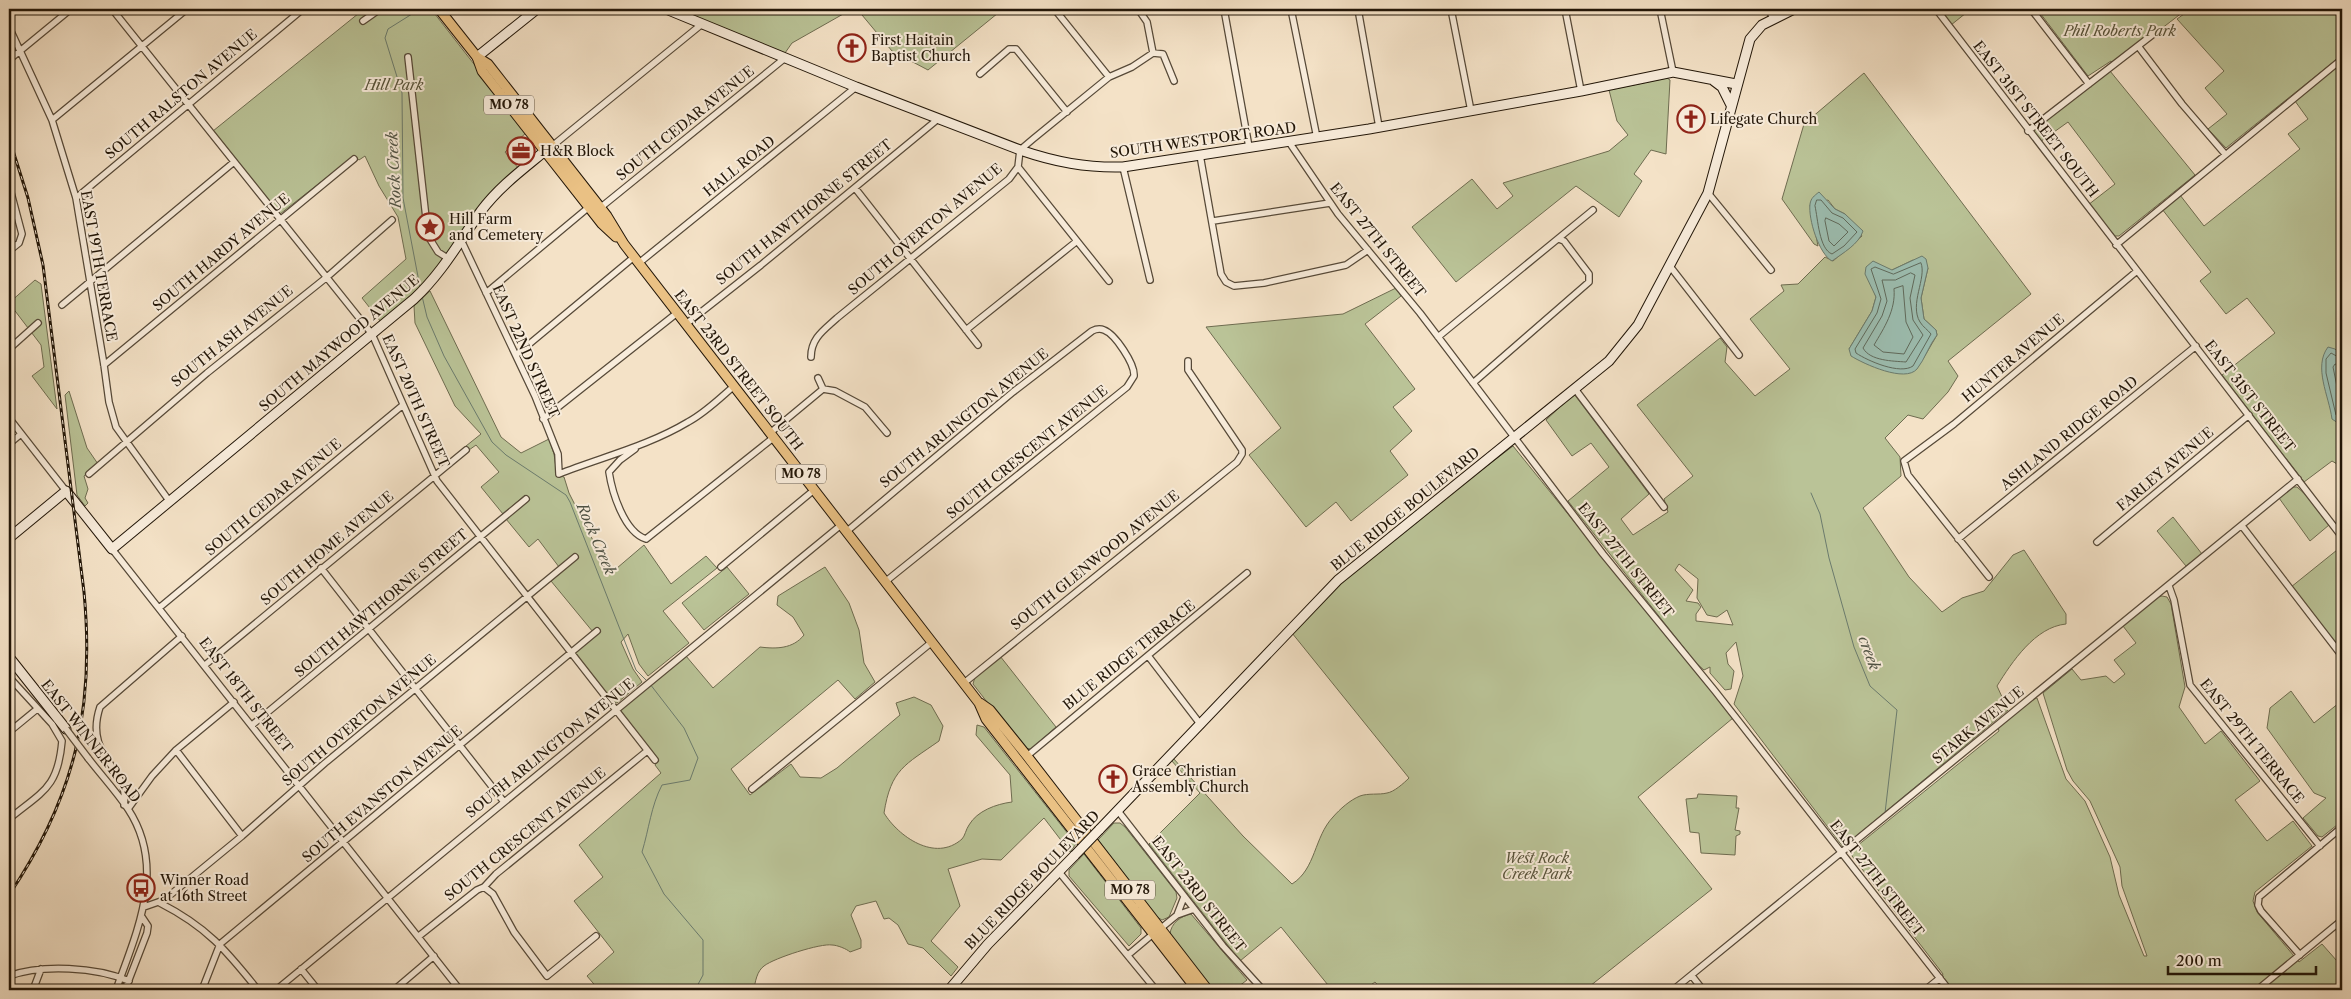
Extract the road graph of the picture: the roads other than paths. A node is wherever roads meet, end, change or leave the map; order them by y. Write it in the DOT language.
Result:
graph roads {
  1 [pos="71,9"];
  2 [pos="112,9"];
  3 [pos="187,9"];
  4 [pos="303,9"];
  5 [pos="380,9"];
  6 [pos="439,9"];
  7 [pos="536,9"];
  8 [pos="666,9"];
  9 [pos="1138,9"];
  10 [pos="1224,9"];
  11 [pos="1291,9"];
  12 [pos="1358,9"];
  13 [pos="1451,9"];
  14 [pos="1565,9"];
  15 [pos="1660,9"];
  16 [pos="1768,9"];
  17 [pos="1794,9"];
  18 [pos="1936,9"];
  19 [pos="2031,9"];
  20 [pos="1056,11"];
  21 [pos="1774,19"];
  22 [pos="362,21"];
  23 [pos="702,24"];
  24 [pos="9,27"];
  25 [pos="2156,32"];
  26 [pos="142,46"];
  27 [pos="2138,46"];
  28 [pos="20,50"];
  29 [pos="1153,53"];
  30 [pos="408,57"];
  31 [pos="477,57"];
  32 [pos="785,58"];
  33 [pos="2342,58"];
  34 [pos="9,60"];
  35 [pos="1673,72"];
  36 [pos="980,74"];
  37 [pos="1109,78"];
  38 [pos="1712,79"];
  39 [pos="1174,80"];
  40 [pos="1736,84"];
  41 [pos="2089,84"];
  42 [pos="856,87"];
  43 [pos="1581,91"];
  44 [pos="188,103"];
  45 [pos="1731,105"];
  46 [pos="1471,111"];
  47 [pos="1067,112"];
  48 [pos="938,119"];
  49 [pos="52,120"];
  50 [pos="1379,127"];
  51 [pos="2028,131"];
  52 [pos="1317,138"];
  53 [pos="1288,142"];
  54 [pos="1249,147"];
  55 [pos="548,148"];
  56 [pos="1020,150"];
  57 [pos="2225,154"];
  58 [pos="1200,155"];
  59 [pos="354,159"];
  60 [pos="234,162"];
  61 [pos="1018,167"];
  62 [pos="1123,167"];
  63 [pos="9,185"];
  64 [pos="855,188"];
  65 [pos="1708,193"];
  66 [pos="76,198"];
  67 [pos="1330,203"];
  68 [pos="588,207"];
  69 [pos="600,208"];
  70 [pos="1593,210"];
  71 [pos="280,220"];
  72 [pos="392,220"];
  73 [pos="1213,221"];
  74 [pos="1559,239"];
  75 [pos="1076,241"];
  76 [pos="462,242"];
  77 [pos="624,244"];
  78 [pos="2116,245"];
  79 [pos="1368,250"];
  80 [pos="9,251"];
  81 [pos="449,259"];
  82 [pos="636,260"];
  83 [pos="910,260"];
  84 [pos="1669,265"];
  85 [pos="1771,270"];
  86 [pos="2137,271"];
  87 [pos="327,277"];
  88 [pos="1150,280"];
  89 [pos="1109,281"];
  90 [pos="90,282"];
  91 [pos="486,293"];
  92 [pos="62,306"];
  93 [pos="677,314"];
  94 [pos="38,323"];
  95 [pos="686,324"];
  96 [pos="1101,329"];
  97 [pos="966,330"];
  98 [pos="372,334"];
  99 [pos="1438,336"];
  100 [pos="978,345"];
  101 [pos="2196,346"];
  102 [pos="9,348"];
  103 [pos="1739,354"];
  104 [pos="516,356"];
  105 [pos="812,357"];
  106 [pos="1188,361"];
  107 [pos="104,365"];
  108 [pos="818,378"];
  109 [pos="1473,383"];
  110 [pos="734,386"];
  111 [pos="823,389"];
  112 [pos="1575,389"];
  113 [pos="403,405"];
  114 [pos="2249,416"];
  115 [pos="9,418"];
  116 [pos="543,419"];
  117 [pos="887,432"];
  118 [pos="21,434"];
  119 [pos="772,435"];
  120 [pos="1514,438"];
  121 [pos="125,443"];
  122 [pos="9,444"];
  123 [pos="639,446"];
  124 [pos="466,450"];
  125 [pos="90,474"];
  126 [pos="435,475"];
  127 [pos="2298,479"];
  128 [pos="814,490"];
  129 [pos="66,491"];
  130 [pos="526,499"];
  131 [pos="170,502"];
  132 [pos="1664,507"];
  133 [pos="2242,526"];
  134 [pos="843,528"];
  135 [pos="2342,536"];
  136 [pos="9,538"];
  137 [pos="480,538"];
  138 [pos="1958,538"];
  139 [pos="2097,542"];
  140 [pos="112,549"];
  141 [pos="575,557"];
  142 [pos="721,567"];
  143 [pos="321,568"];
  144 [pos="1247,574"];
  145 [pos="1989,577"];
  146 [pos="885,582"];
  147 [pos="2169,586"];
  148 [pos="526,598"];
  149 [pos="160,608"];
  150 [pos="368,630"];
  151 [pos="597,631"];
  152 [pos="182,636"];
  153 [pos="932,642"];
  154 [pos="571,653"];
  155 [pos="2342,656"];
  156 [pos="9,657"];
  157 [pos="1149,657"];
  158 [pos="205,665"];
  159 [pos="9,677"];
  160 [pos="964,684"];
  161 [pos="414,690"];
  162 [pos="234,702"];
  163 [pos="979,703"];
  164 [pos="37,709"];
  165 [pos="615,710"];
  166 [pos="252,725"];
  167 [pos="1201,725"];
  168 [pos="66,729"];
  169 [pos="9,732"];
  170 [pos="458,747"];
  171 [pos="176,750"];
  172 [pos="647,751"];
  173 [pos="1027,756"];
  174 [pos="655,760"];
  175 [pos="299,786"];
  176 [pos="752,789"];
  177 [pos="1047,792"];
  178 [pos="504,802"];
  179 [pos="126,807"];
  180 [pos="1118,811"];
  181 [pos="9,819"];
  182 [pos="2342,827"];
  183 [pos="242,836"];
  184 [pos="344,842"];
  185 [pos="2320,846"];
  186 [pos="1842,852"];
  187 [pos="1059,872"];
  188 [pos="484,887"];
  189 [pos="1184,897"];
  190 [pos="388,898"];
  191 [pos="160,904"];
  192 [pos="144,907"];
  193 [pos="1194,909"];
  194 [pos="1177,915"];
  195 [pos="142,917"];
  196 [pos="2342,920"];
  197 [pos="1157,931"];
  198 [pos="418,936"];
  199 [pos="596,936"];
  200 [pos="220,944"];
  201 [pos="1128,955"];
  202 [pos="2300,955"];
  203 [pos="434,956"];
  204 [pos="41,969"];
  205 [pos="301,969"];
  206 [pos="9,976"];
  207 [pos="1692,976"];
  208 [pos="120,977"];
  209 [pos="1940,978"];
  210 [pos="129,981"];
  211 [pos="32,990"];
  212 [pos="116,990"];
  213 [pos="126,990"];
  214 [pos="202,990"];
  215 [pos="258,990"];
  216 [pos="276,990"];
  217 [pos="318,990"];
  218 [pos="394,990"];
  219 [pos="460,990"];
  220 [pos="949,990"];
  221 [pos="1156,990"];
  222 [pos="1197,990"];
  223 [pos="1208,990"];
  224 [pos="1263,990"];
  225 [pos="1674,990"];
  226 [pos="1703,990"];
  227 [pos="1925,990"];
  228 [pos="1949,990"];
  229 [pos="2257,990"];
  1 -- 28 [label="street"];
  2 -- 26 [label="street, EAST 20TH STREET"];
  3 -- 26 [label="street"];
  4 -- 44 [label="street, SOUTH RALSTON AVENUE"];
  5 -- 22 [label="street"];
  6 -- 31 [label="main road, EAST 23RD STREET SOUTH / MO 78"];
  7 -- 31 [label="street"];
  8 -- 23 [label="street, SOUTH WESTPORT ROAD"];
  9 -- 29 [label="street"];
  10 -- 54 [label="street"];
  11 -- 52 [label="street"];
  12 -- 50 [label="street"];
  13 -- 46 [label="street"];
  14 -- 43 [label="street"];
  15 -- 35 [label="street"];
  16 -- 21 [label="street"];
  17 -- 21 [label="street, BLUE RIDGE BOULEVARD"];
  18 -- 51 [label="street, EAST 31ST STREET SOUTH"];
  19 -- 41 [label="street"];
  20 -- 37 [label="street"];
  21 -- 40 [label="street, BLUE RIDGE BOULEVARD"];
  23 -- 32 [label="street, SOUTH WESTPORT ROAD"];
  23 -- 55 [label="street, SOUTH MAYWOOD AVENUE"];
  24 -- 28 [label="street, EAST 19TH TERRACE"];
  25 -- 27 [label="street"];
  26 -- 44 [label="street, EAST 20TH STREET"];
  26 -- 49 [label="street"];
  27 -- 41 [label="street"];
  27 -- 57 [label="street"];
  28 -- 34 [label="street"];
  28 -- 49 [label="street, EAST 19TH TERRACE"];
  29 -- 37 [label="street"];
  29 -- 39 [label="street"];
  30 -- 81 [label="street"];
  31 -- 55 [label="main road, EAST 23RD STREET SOUTH / MO 78"];
  32 -- 42 [label="street, SOUTH WESTPORT ROAD"];
  32 -- 69 [label="street, SOUTH CEDAR AVENUE"];
  33 -- 57 [label="street"];
  35 -- 38 [label="street, SOUTH WESTPORT ROAD"];
  35 -- 43 [label="street, SOUTH WESTPORT ROAD"];
  36 -- 47 [label="street"];
  37 -- 47 [label="street"];
  38 -- 40 [label="street, SOUTH WESTPORT ROAD"];
  38 -- 45 [label="street"];
  40 -- 45 [label="street, BLUE RIDGE BOULEVARD"];
  41 -- 51 [label="street"];
  42 -- 48 [label="street, SOUTH WESTPORT ROAD"];
  42 -- 82 [label="street, HALL ROAD"];
  43 -- 46 [label="street, SOUTH WESTPORT ROAD"];
  44 -- 60 [label="street, EAST 20TH STREET"];
  44 -- 66 [label="street, SOUTH RALSTON AVENUE"];
  45 -- 65 [label="street, BLUE RIDGE BOULEVARD"];
  46 -- 50 [label="street, SOUTH WESTPORT ROAD"];
  47 -- 56 [label="street"];
  48 -- 56 [label="street, SOUTH WESTPORT ROAD"];
  48 -- 64 [label="street, SOUTH HAWTHORNE STREET"];
  49 -- 66 [label="street, EAST 19TH TERRACE"];
  50 -- 52 [label="street, SOUTH WESTPORT ROAD"];
  51 -- 78 [label="street, EAST 31ST STREET SOUTH"];
  52 -- 53 [label="street, SOUTH WESTPORT ROAD"];
  53 -- 54 [label="street, SOUTH WESTPORT ROAD"];
  53 -- 67 [label="street, EAST 27TH STREET"];
  54 -- 58 [label="street, SOUTH WESTPORT ROAD"];
  55 -- 68 [label="main road, EAST 23RD STREET SOUTH / MO 78"];
  55 -- 69 [label="main road, EAST 23RD STREET SOUTH / MO 78"];
  55 -- 76 [label="street, SOUTH MAYWOOD AVENUE"];
  56 -- 61 [label="street, SOUTH OVERTON AVENUE"];
  56 -- 62 [label="street, SOUTH WESTPORT ROAD"];
  57 -- 78 [label="street"];
  58 -- 62 [label="street, SOUTH WESTPORT ROAD"];
  58 -- 73 [label="street"];
  59 -- 71 [label="street, SOUTH HARDY AVENUE"];
  60 -- 71 [label="street, EAST 20TH STREET"];
  60 -- 90 [label="street"];
  61 -- 75 [label="street"];
  61 -- 83 [label="street, SOUTH OVERTON AVENUE"];
  62 -- 88 [label="street"];
  63 -- 80 [label="street"];
  64 -- 83 [label="street"];
  64 -- 95 [label="street, SOUTH HAWTHORNE STREET"];
  65 -- 84 [label="street, BLUE RIDGE BOULEVARD"];
  65 -- 85 [label="street"];
  66 -- 90 [label="street, EAST 19TH TERRACE"];
  67 -- 73 [label="street"];
  67 -- 79 [label="street, EAST 27TH STREET"];
  68 -- 77 [label="main road, EAST 23RD STREET SOUTH / MO 78"];
  68 -- 91 [label="street"];
  69 -- 77 [label="main road, EAST 23RD STREET SOUTH / MO 78"];
  70 -- 74 [label="street"];
  71 -- 87 [label="street, EAST 20TH STREET"];
  71 -- 107 [label="street, SOUTH HARDY AVENUE"];
  72 -- 87 [label="street, SOUTH ASH AVENUE"];
  73 -- 79 [label="street"];
  74 -- 99 [label="street"];
  74 -- 109 [label="street"];
  75 -- 89 [label="street"];
  75 -- 97 [label="street"];
  76 -- 81 [label="street, SOUTH MAYWOOD AVENUE"];
  76 -- 91 [label="street, EAST 22ND STREET"];
  77 -- 82 [label="main road, EAST 23RD STREET SOUTH / MO 78"];
  78 -- 86 [label="street, EAST 31ST STREET SOUTH"];
  79 -- 99 [label="street, EAST 27TH STREET"];
  81 -- 98 [label="street, SOUTH MAYWOOD AVENUE"];
  82 -- 93 [label="main road, EAST 23RD STREET SOUTH / MO 78"];
  82 -- 104 [label="street, HALL ROAD"];
  83 -- 97 [label="street"];
  83 -- 105 [label="street, SOUTH OVERTON AVENUE"];
  84 -- 103 [label="street"];
  84 -- 112 [label="street, BLUE RIDGE BOULEVARD"];
  86 -- 101 [label="street, EAST 31ST STREET"];
  86 -- 138 [label="street, HUNTER AVENUE"];
  87 -- 98 [label="street, EAST 20TH STREET"];
  87 -- 121 [label="street, SOUTH ASH AVENUE"];
  90 -- 92 [label="street"];
  90 -- 107 [label="street, EAST 19TH TERRACE"];
  91 -- 104 [label="street, EAST 22ND STREET"];
  93 -- 95 [label="main road, EAST 23RD STREET SOUTH / MO 78"];
  93 -- 116 [label="street"];
  94 -- 102 [label="street"];
  95 -- 110 [label="main road, EAST 23RD STREET SOUTH / MO 78"];
  96 -- 134 [label="street, SOUTH ARLINGTON AVENUE"];
  96 -- 146 [label="street, SOUTH CRESCENT AVENUE"];
  97 -- 100 [label="street"];
  98 -- 113 [label="street, EAST 20TH STREET"];
  98 -- 131 [label="street, SOUTH MAYWOOD AVENUE"];
  99 -- 109 [label="street, EAST 27TH STREET"];
  101 -- 114 [label="street, EAST 31ST STREET"];
  101 -- 138 [label="street, ASHLAND RIDGE ROAD"];
  104 -- 116 [label="street, EAST 22ND STREET"];
  106 -- 160 [label="street, SOUTH GLENWOOD AVENUE"];
  107 -- 121 [label="street, EAST 19TH TERRACE"];
  108 -- 111 [label="street"];
  109 -- 120 [label="street, EAST 27TH STREET"];
  110 -- 119 [label="main road, EAST 23RD STREET SOUTH / MO 78"];
  110 -- 123 [label="street"];
  111 -- 117 [label="street"];
  111 -- 119 [label="street"];
  112 -- 120 [label="street, BLUE RIDGE BOULEVARD"];
  112 -- 132 [label="street"];
  113 -- 126 [label="street, EAST 20TH STREET"];
  113 -- 149 [label="street, SOUTH CEDAR AVENUE"];
  114 -- 127 [label="street, EAST 31ST STREET"];
  114 -- 139 [label="street, FARLEY AVENUE"];
  115 -- 118 [label="street, EAST 18TH STREET"];
  116 -- 123 [label="street, EAST 22ND STREET"];
  118 -- 122 [label="street"];
  118 -- 129 [label="street, EAST 18TH STREET"];
  119 -- 123 [label="street"];
  119 -- 128 [label="main road, EAST 23RD STREET SOUTH / MO 78"];
  120 -- 167 [label="street, BLUE RIDGE BOULEVARD"];
  120 -- 186 [label="street, EAST 27TH STREET"];
  121 -- 125 [label="street, SOUTH ASH AVENUE"];
  121 -- 131 [label="street, EAST 19TH TERRACE"];
  124 -- 126 [label="street, SOUTH HOME AVENUE"];
  126 -- 137 [label="street, EAST 20TH STREET"];
  126 -- 143 [label="street, SOUTH HOME AVENUE"];
  127 -- 133 [label="street, STARK AVENUE"];
  127 -- 135 [label="street, EAST 31ST STREET"];
  128 -- 134 [label="main road, EAST 23RD STREET SOUTH / MO 78"];
  128 -- 142 [label="street"];
  129 -- 136 [label="street"];
  129 -- 140 [label="street, EAST 18TH STREET"];
  130 -- 137 [label="street, SOUTH HAWTHORNE STREET"];
  131 -- 140 [label="street, SOUTH MAYWOOD AVENUE"];
  133 -- 147 [label="street, STARK AVENUE"];
  133 -- 155 [label="street"];
  134 -- 146 [label="main road, EAST 23RD STREET SOUTH / MO 78"];
  134 -- 165 [label="street, SOUTH ARLINGTON AVENUE"];
  137 -- 148 [label="street, EAST 20TH STREET"];
  137 -- 150 [label="street, SOUTH HAWTHORNE STREET"];
  138 -- 145 [label="street"];
  140 -- 149 [label="street, EAST 18TH STREET"];
  141 -- 148 [label="street, SOUTH OVERTON AVENUE"];
  143 -- 150 [label="street"];
  143 -- 158 [label="street, SOUTH HOME AVENUE"];
  144 -- 157 [label="street, BLUE RIDGE TERRACE"];
  146 -- 153 [label="main road, EAST 23RD STREET SOUTH / MO 78"];
  147 -- 185 [label="street, EAST 29TH TERRACE"];
  147 -- 186 [label="street, STARK AVENUE"];
  148 -- 154 [label="street, EAST 20TH STREET"];
  148 -- 161 [label="street, SOUTH OVERTON AVENUE"];
  149 -- 152 [label="street, EAST 18TH STREET"];
  150 -- 161 [label="street"];
  150 -- 166 [label="street, SOUTH HAWTHORNE STREET"];
  151 -- 154 [label="street, SOUTH EVANSTON AVENUE"];
  152 -- 158 [label="street, EAST 18TH STREET"];
  152 -- 179 [label="street"];
  153 -- 160 [label="main road, EAST 23RD STREET SOUTH / MO 78"];
  153 -- 176 [label="street"];
  154 -- 165 [label="street, EAST 20TH STREET"];
  154 -- 170 [label="street, SOUTH EVANSTON AVENUE"];
  156 -- 168 [label="street, EAST WINNER ROAD"];
  157 -- 167 [label="street"];
  157 -- 173 [label="street, BLUE RIDGE TERRACE"];
  158 -- 162 [label="street, EAST 18TH STREET"];
  159 -- 164 [label="street"];
  160 -- 163 [label="main road, EAST 23RD STREET SOUTH / MO 78"];
  161 -- 170 [label="street"];
  161 -- 175 [label="street, SOUTH OVERTON AVENUE"];
  162 -- 166 [label="street, EAST 18TH STREET"];
  162 -- 171 [label="street"];
  163 -- 173 [label="main road, EAST 23RD STREET SOUTH / MO 78"];
  163 -- 177 [label="main road, EAST 23RD STREET SOUTH / MO 78"];
  164 -- 169 [label="street"];
  164 -- 181 [label="street"];
  165 -- 172 [label="street, EAST 20TH STREET"];
  165 -- 178 [label="street, SOUTH ARLINGTON AVENUE"];
  166 -- 175 [label="street, EAST 18TH STREET"];
  167 -- 180 [label="street, BLUE RIDGE BOULEVARD"];
  168 -- 179 [label="street, EAST WINNER ROAD, bridge"];
  170 -- 178 [label="street"];
  170 -- 184 [label="street, SOUTH EVANSTON AVENUE"];
  171 -- 179 [label="street"];
  171 -- 183 [label="street"];
  172 -- 174 [label="street, EAST 20TH STREET"];
  172 -- 188 [label="street, SOUTH CRESCENT AVENUE"];
  173 -- 177 [label="main road, EAST 23RD STREET SOUTH / MO 78"];
  175 -- 183 [label="street, SOUTH OVERTON AVENUE"];
  175 -- 184 [label="street, EAST 18TH STREET"];
  177 -- 197 [label="main road, MO 78"];
  178 -- 190 [label="street, SOUTH ARLINGTON AVENUE"];
  179 -- 192 [label="street, EAST WINNER ROAD"];
  180 -- 187 [label="street, BLUE RIDGE BOULEVARD, bridge"];
  180 -- 189 [label="street, EAST 23RD STREET"];
  182 -- 185 [label="street"];
  183 -- 191 [label="street, SOUTH OVERTON AVENUE"];
  184 -- 190 [label="street, EAST 18TH STREET"];
  184 -- 200 [label="street, SOUTH EVANSTON AVENUE"];
  185 -- 202 [label="street"];
  186 -- 207 [label="street, STARK AVENUE"];
  186 -- 209 [label="street, EAST 27TH STREET"];
  187 -- 201 [label="street"];
  187 -- 220 [label="street, BLUE RIDGE BOULEVARD"];
  188 -- 198 [label="street, SOUTH CRESCENT AVENUE"];
  188 -- 199 [label="street"];
  189 -- 193 [label="street, EAST 23RD STREET"];
  189 -- 194 [label="street"];
  190 -- 198 [label="street, EAST 18TH STREET"];
  190 -- 205 [label="street, SOUTH ARLINGTON AVENUE"];
  191 -- 192 [label="street"];
  191 -- 200 [label="street"];
  192 -- 195 [label="street, EAST WINNER ROAD"];
  193 -- 194 [label="street"];
  193 -- 224 [label="street, EAST 23RD STREET"];
  194 -- 197 [label="street"];
  195 -- 208 [label="street, EAST WINNER ROAD"];
  195 -- 210 [label="street"];
  196 -- 202 [label="street"];
  197 -- 201 [label="street"];
  197 -- 222 [label="main road, MO 78"];
  197 -- 223 [label="main road, MO 78"];
  198 -- 203 [label="street, EAST 18TH STREET"];
  200 -- 214 [label="street, SOUTH EVANSTON AVENUE"];
  200 -- 215 [label="street"];
  201 -- 221 [label="street"];
  202 -- 229 [label="street"];
  203 -- 218 [label="street"];
  203 -- 219 [label="street, EAST 18TH STREET"];
  204 -- 206 [label="street"];
  204 -- 208 [label="street"];
  204 -- 211 [label="street"];
  205 -- 216 [label="street, SOUTH ARLINGTON AVENUE"];
  205 -- 217 [label="street"];
  207 -- 225 [label="street, STARK AVENUE"];
  207 -- 226 [label="street"];
  208 -- 210 [label="street"];
  208 -- 212 [label="street, EAST WINNER ROAD"];
  209 -- 227 [label="street"];
  209 -- 228 [label="street, EAST 27TH STREET"];
  210 -- 213 [label="street"];
}
